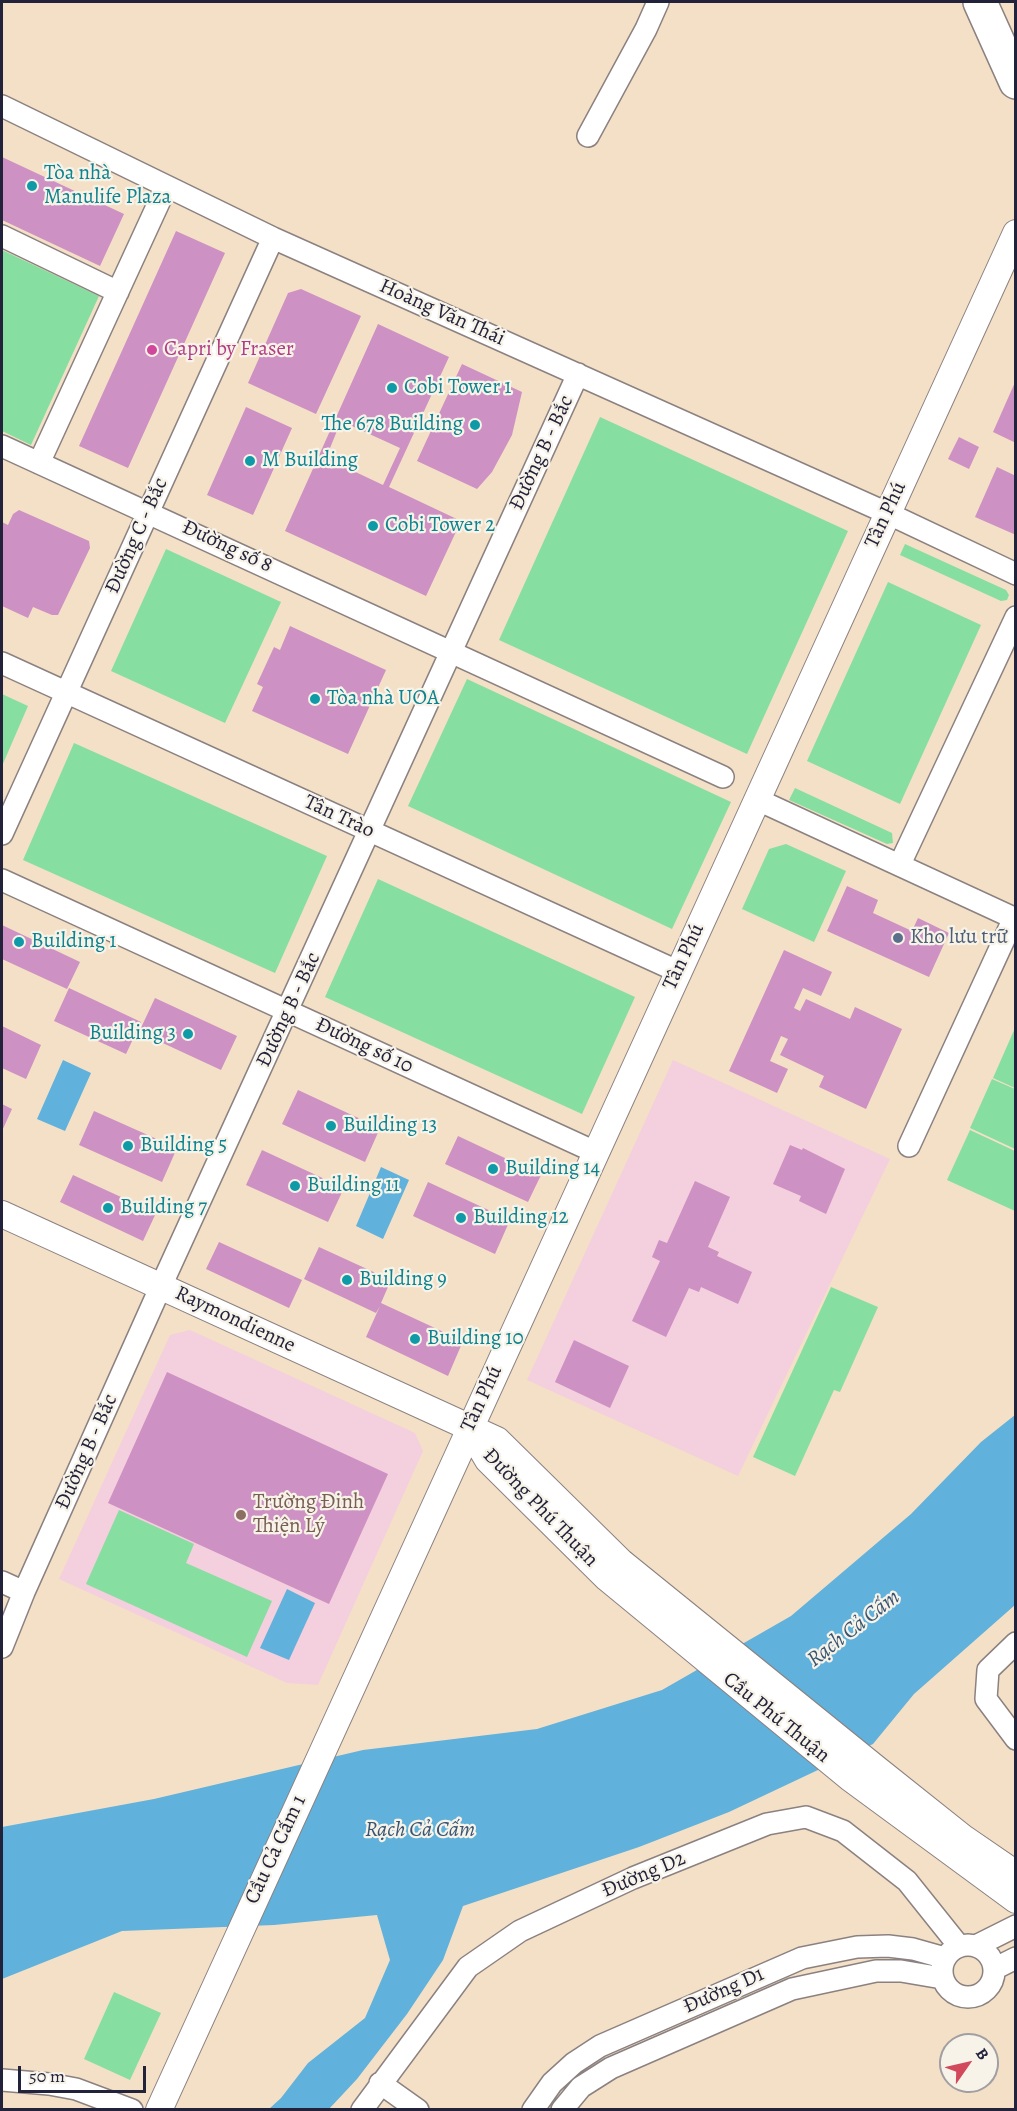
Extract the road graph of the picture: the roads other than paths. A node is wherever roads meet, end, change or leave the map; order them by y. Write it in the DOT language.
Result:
graph roads {
  1 [pos="658,2"];
  2 [pos="980,2"];
  3 [pos="999,2"];
  4 [pos="1016,33"];
  5 [pos="1016,82"];
  6 [pos="2,106"];
  7 [pos="588,136"];
  8 [pos="166,187"];
  9 [pos="1016,233"];
  10 [pos="2,236"];
  11 [pos="273,238"];
  12 [pos="118,292"];
  13 [pos="578,374"];
  14 [pos="2,446"];
  15 [pos="39,463"];
  16 [pos="147,511"];
  17 [pos="887,513"];
  18 [pos="1016,574"];
  19 [pos="1016,617"];
  20 [pos="452,650"];
  21 [pos="2,663"];
  22 [pos="67,693"];
  23 [pos="723,777"];
  24 [pos="756,799"];
  25 [pos="370,831"];
  26 [pos="2,834"];
  27 [pos="900,864"];
  28 [pos="2,880"];
  29 [pos="1015,918"];
  30 [pos="677,972"];
  31 [pos="288,1012"];
  32 [pos="909,1146"];
  33 [pos="595,1152"];
  34 [pos="2,1214"];
  35 [pos="161,1286"];
  36 [pos="469,1428"];
  37 [pos="614,1570"];
  38 [pos="2,1582"];
  39 [pos="24,1592"];
  40 [pos="1016,1643"];
  41 [pos="2,1647"];
  42 [pos="353,1682"];
  43 [pos="1016,1739"];
  44 [pos="955,1844"];
  45 [pos="1016,1874"];
  46 [pos="1016,1900"];
  47 [pos="1016,1926"];
  48 [pos="956,1957"];
  49 [pos="1016,1958"];
  50 [pos="994,1969"];
  51 [pos="2,2080"];
  52 [pos="380,2083"];
  53 [pos="132,2109"];
  54 [pos="159,2109"];
  55 [pos="362,2109"];
  56 [pos="418,2109"];
  57 [pos="532,2109"];
  58 [pos="562,2109"];
  1 -- 7 [label="street"];
  2 -- 5 [label="main road"];
  3 -- 4 [label="main road"];
  6 -- 8 [label="street, Hoàng Văn Thái"];
  8 -- 11 [label="street, Hoàng Văn Thái"];
  8 -- 12 [label="street"];
  9 -- 17 [label="street, Tân Phú"];
  10 -- 12 [label="street"];
  11 -- 13 [label="street, Hoàng Văn Thái"];
  11 -- 16 [label="street, Đường C - Bắc"];
  12 -- 15 [label="street"];
  13 -- 17 [label="street, Hoàng Văn Thái"];
  13 -- 20 [label="street, Đường B - Bắc"];
  14 -- 15 [label="street, Đường số 8"];
  15 -- 16 [label="street, Đường số 8"];
  16 -- 20 [label="street, Đường số 8"];
  16 -- 22 [label="street, Đường C - Bắc"];
  17 -- 18 [label="street, Hoàng Văn Thái"];
  17 -- 24 [label="street, Tân Phú"];
  19 -- 27 [label="street"];
  20 -- 23 [label="street, Đường số 8"];
  20 -- 25 [label="street, Đường B - Bắc"];
  21 -- 22 [label="street, Tân Trào"];
  22 -- 25 [label="street, Tân Trào"];
  22 -- 26 [label="street, Đường C - Bắc"];
  24 -- 27 [label="street"];
  24 -- 30 [label="street, Tân Phú"];
  25 -- 30 [label="street, Tân Trào"];
  25 -- 31 [label="street, Đường B - Bắc"];
  27 -- 29 [label="street"];
  28 -- 31 [label="street, Đường số 10"];
  29 -- 32 [label="street"];
  30 -- 33 [label="street, Tân Phú"];
  31 -- 33 [label="street, Đường số 10"];
  31 -- 35 [label="street, Đường B - Bắc"];
  33 -- 36 [label="street, Tân Phú"];
  34 -- 35 [label="street, Raymondienne"];
  35 -- 36 [label="street, Raymondienne"];
  35 -- 39 [label="street, Đường B - Bắc"];
  36 -- 37 [label="street, Đường Phú Thuận"];
  36 -- 42 [label="street, Tân Phú"];
  37 -- 44 [label="street, Cầu Phú Thuận"];
  38 -- 39 [label="street"];
  39 -- 41 [label="street, Đường B - Bắc"];
  40 -- 43 [label="street"];
  42 -- 54 [label="street, Cầu Cả Cấm 1"];
  44 -- 45 [label="street"];
  44 -- 46 [label="street"];
  47 -- 48 [label="street"];
  48 -- 50 [label="street"];
  48 -- 50 [label="street"];
  48 -- 52 [label="street, Đường D2"];
  48 -- 57 [label="street, Đường D1"];
  48 -- 58 [label="street, Đường D1"];
  49 -- 50 [label="street"];
  51 -- 53 [label="street"];
  52 -- 55 [label="street, Đường D2"];
  52 -- 56 [label="street"];
}
